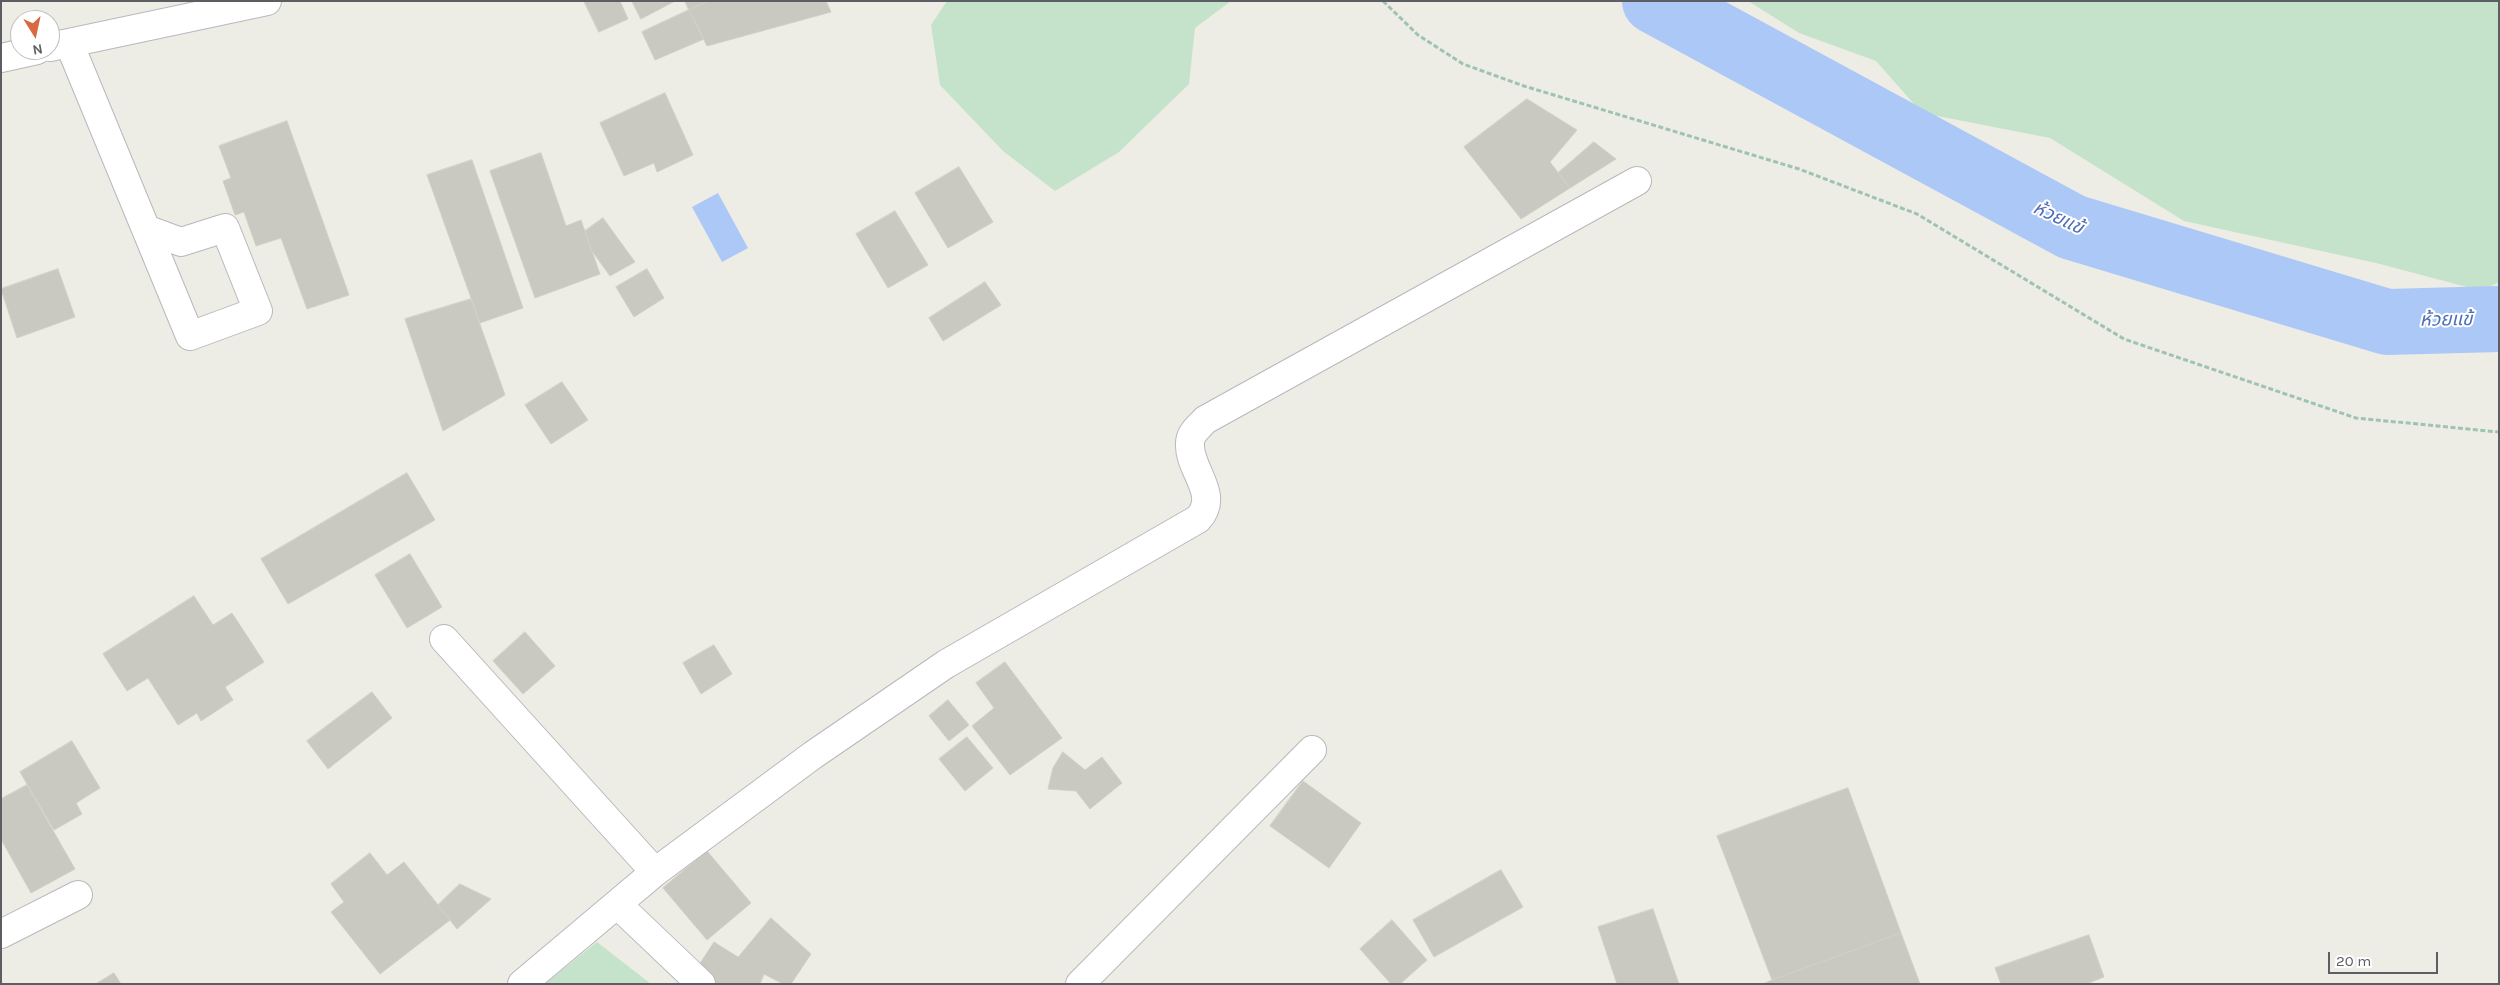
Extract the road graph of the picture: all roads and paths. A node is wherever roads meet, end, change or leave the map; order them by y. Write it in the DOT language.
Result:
graph roads {
  1 [pos="267,1"];
  2 [pos="1383,1"];
  3 [pos="60,45"];
  4 [pos="1638,181"];
  5 [pos="146,229"];
  6 [pos="2499,432"];
  7 [pos="444,639"];
  8 [pos="1312,750"];
  9 [pos="656,872"];
  10 [pos="78,895"];
  11 [pos="617,904"];
  12 [pos="1,934"];
  13 [pos="522,984"];
  14 [pos="701,984"];
  15 [pos="1080,984"];
  1 -- 3 [label="street"];
  2 -- 6 [label="path"];
  3 -- 5 [label="street"];
  4 -- 9 [label="street"];
  5 -- 5 [label="street"];
  7 -- 9 [label="street"];
  8 -- 15 [label="street"];
  9 -- 11 [label="street"];
  10 -- 12 [label="street"];
  11 -- 13 [label="street"];
  11 -- 14 [label="street"];
}
